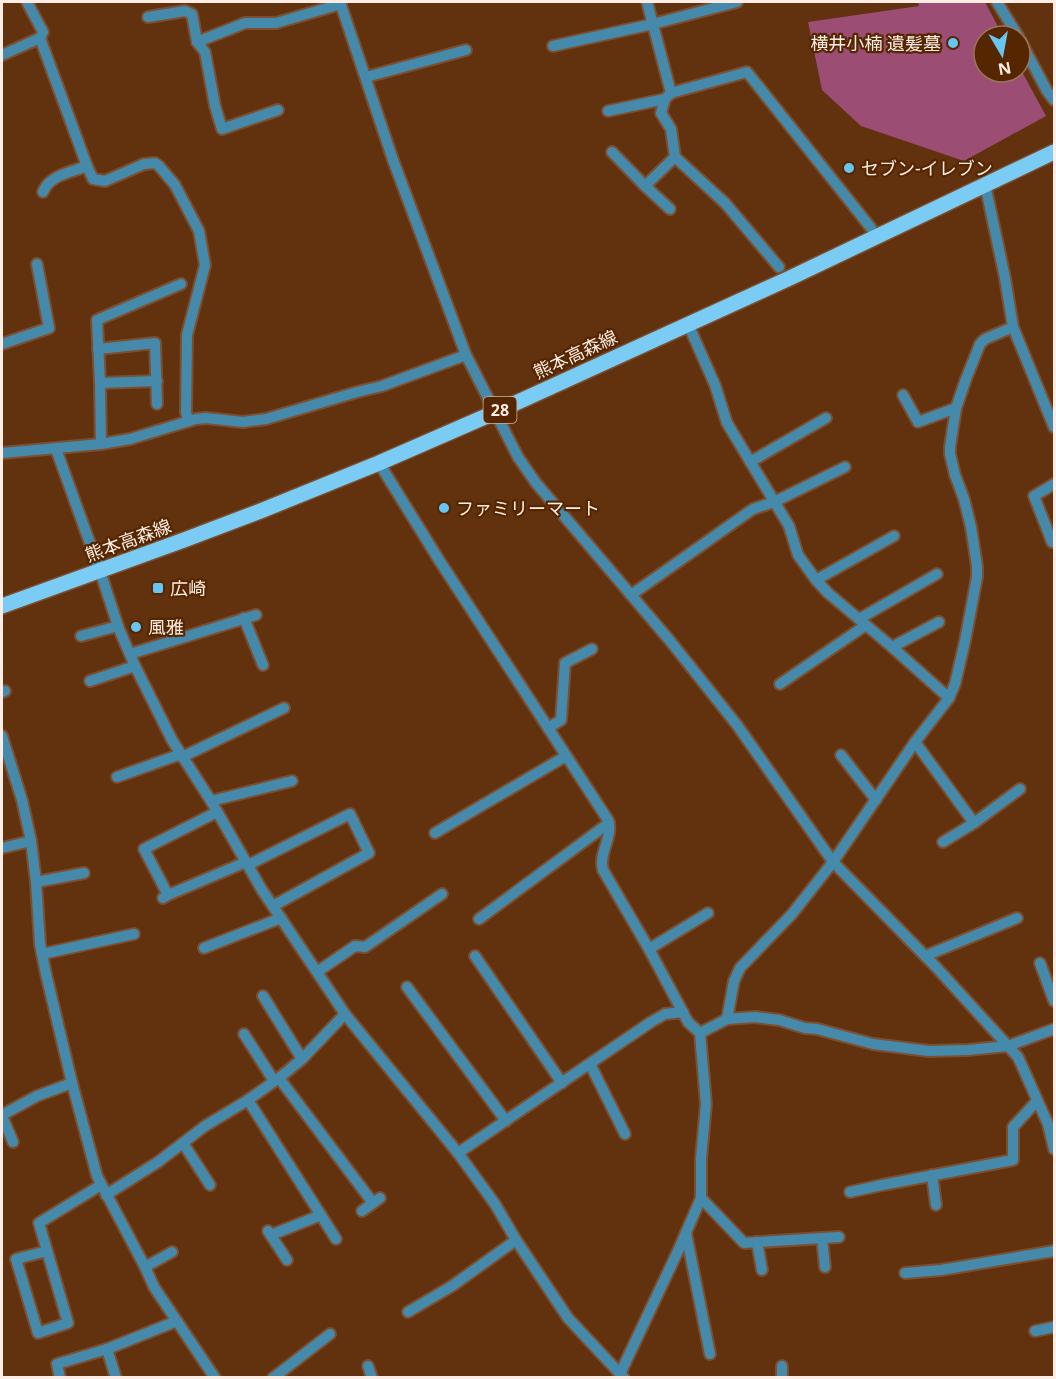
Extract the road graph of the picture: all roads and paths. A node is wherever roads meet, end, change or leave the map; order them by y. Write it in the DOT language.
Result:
graph roads {
  1 [pos="27,2"];
  2 [pos="647,2"];
  3 [pos="737,2"];
  4 [pos="997,2"];
  5 [pos="341,3"];
  6 [pos="148,17"];
  7 [pos="653,24"];
  8 [pos="1011,24"];
  9 [pos="40,38"];
  10 [pos="197,42"];
  11 [pos="553,46"];
  12 [pos="466,50"];
  13 [pos="2,55"];
  14 [pos="1032,63"];
  15 [pos="366,77"];
  16 [pos="668,96"];
  17 [pos="1054,100"];
  18 [pos="278,110"];
  19 [pos="608,111"];
  20 [pos="612,152"];
  21 [pos="1054,152"];
  22 [pos="675,157"];
  23 [pos="87,166"];
  24 [pos="985,184"];
  25 [pos="645,186"];
  26 [pos="43,192"];
  27 [pos="670,209"];
  28 [pos="871,228"];
  29 [pos="37,264"];
  30 [pos="779,267"];
  31 [pos="181,284"];
  32 [pos="688,324"];
  33 [pos="1013,327"];
  34 [pos="2,344"];
  35 [pos="98,349"];
  36 [pos="466,355"];
  37 [pos="157,381"];
  38 [pos="100,383"];
  39 [pos="903,395"];
  40 [pos="158,404"];
  41 [pos="1051,406"];
  42 [pos="956,408"];
  43 [pos="496,412"];
  44 [pos="825,418"];
  45 [pos="188,421"];
  46 [pos="1054,427"];
  47 [pos="101,444"];
  48 [pos="56,449"];
  49 [pos="2,453"];
  50 [pos="750,462"];
  51 [pos="379,463"];
  52 [pos="845,466"];
  53 [pos="1054,484"];
  54 [pos="774,502"];
  55 [pos="894,536"];
  56 [pos="1052,542"];
  57 [pos="100,571"];
  58 [pos="937,574"];
  59 [pos="816,580"];
  60 [pos="631,595"];
  61 [pos="2,606"];
  62 [pos="256,615"];
  63 [pos="243,618"];
  64 [pos="863,622"];
  65 [pos="939,622"];
  66 [pos="118,626"];
  67 [pos="81,636"];
  68 [pos="892,647"];
  69 [pos="592,650"];
  70 [pos="130,654"];
  71 [pos="263,665"];
  72 [pos="135,666"];
  73 [pos="90,681"];
  74 [pos="780,684"];
  75 [pos="949,698"];
  76 [pos="284,708"];
  77 [pos="548,728"];
  78 [pos="2,736"];
  79 [pos="915,742"];
  80 [pos="181,755"];
  81 [pos="841,755"];
  82 [pos="566,756"];
  83 [pos="117,777"];
  84 [pos="292,781"];
  85 [pos="1020,789"];
  86 [pos="876,800"];
  87 [pos="211,801"];
  88 [pos="217,812"];
  89 [pos="609,823"];
  90 [pos="974,823"];
  91 [pos="435,833"];
  92 [pos="31,841"];
  93 [pos="943,842"];
  94 [pos="2,848"];
  95 [pos="833,862"];
  96 [pos="247,864"];
  97 [pos="84,873"];
  98 [pos="36,882"];
  99 [pos="442,894"];
  100 [pos="273,906"];
  101 [pos="708,913"];
  102 [pos="281,918"];
  103 [pos="1017,918"];
  104 [pos="479,919"];
  105 [pos="134,934"];
  106 [pos="204,948"];
  107 [pos="649,949"];
  108 [pos="42,954"];
  109 [pos="475,956"];
  110 [pos="925,956"];
  111 [pos="1040,963"];
  112 [pos="317,972"];
  113 [pos="407,987"];
  114 [pos="263,996"];
  115 [pos="1054,1001"];
  116 [pos="683,1011"];
  117 [pos="345,1014"];
  118 [pos="727,1019"];
  119 [pos="1054,1029"];
  120 [pos="700,1033"];
  121 [pos="244,1034"];
  122 [pos="1008,1046"];
  123 [pos="302,1059"];
  124 [pos="590,1064"];
  125 [pos="277,1080"];
  126 [pos="72,1083"];
  127 [pos="562,1083"];
  128 [pos="248,1100"];
  129 [pos="1037,1101"];
  130 [pos="2,1115"];
  131 [pos="506,1122"];
  132 [pos="1051,1124"];
  133 [pos="625,1134"];
  134 [pos="13,1142"];
  135 [pos="183,1143"];
  136 [pos="1054,1149"];
  137 [pos="458,1153"];
  138 [pos="932,1175"];
  139 [pos="210,1185"];
  140 [pos="104,1190"];
  141 [pos="850,1192"];
  142 [pos="701,1197"];
  143 [pos="936,1205"];
  144 [pos="362,1211"];
  145 [pos="321,1215"];
  146 [pos="686,1233"];
  147 [pos="838,1236"];
  148 [pos="822,1238"];
  149 [pos="336,1239"];
  150 [pos="516,1240"];
  151 [pos="757,1242"];
  152 [pos="46,1251"];
  153 [pos="1054,1251"];
  154 [pos="172,1252"];
  155 [pos="286,1260"];
  156 [pos="145,1267"];
  157 [pos="825,1267"];
  158 [pos="762,1270"];
  159 [pos="905,1273"];
  160 [pos="408,1312"];
  161 [pos="177,1321"];
  162 [pos="1054,1328"];
  163 [pos="1035,1331"];
  164 [pos="330,1334"];
  165 [pos="108,1349"];
  166 [pos="710,1353"];
  167 [pos="368,1366"];
  168 [pos="622,1376"];
  169 [pos="60,1377"];
  170 [pos="116,1377"];
  171 [pos="215,1377"];
  172 [pos="273,1377"];
  173 [pos="372,1377"];
  1 -- 9 [label="street"];
  2 -- 7 [label="street"];
  3 -- 7 [label="street"];
  4 -- 8 [label="street"];
  5 -- 10 [label="street"];
  5 -- 15 [label="street"];
  6 -- 10 [label="street"];
  7 -- 11 [label="street"];
  7 -- 16 [label="street"];
  9 -- 13 [label="street"];
  9 -- 23 [label="street"];
  10 -- 18 [label="street"];
  12 -- 15 [label="street"];
  14 -- 17 [label="street"];
  15 -- 36 [label="street"];
  16 -- 19 [label="street"];
  16 -- 22 [label="street"];
  16 -- 28 [label="street"];
  20 -- 25 [label="street"];
  21 -- 24 [label="main road, 熊本高森線 / 28"];
  22 -- 25 [label="street"];
  22 -- 30 [label="street"];
  23 -- 26 [label="street"];
  23 -- 45 [label="street"];
  24 -- 32 [label="main road, 熊本高森線 / 28"];
  24 -- 33 [label="street"];
  25 -- 27 [label="street"];
  29 -- 34 [label="street"];
  31 -- 35 [label="street"];
  32 -- 43 [label="main road, 熊本高森線 / 28"];
  32 -- 50 [label="street"];
  33 -- 41 [label="street"];
  33 -- 42 [label="street"];
  35 -- 37 [label="street"];
  35 -- 38 [label="street"];
  36 -- 43 [label="street"];
  36 -- 45 [label="street"];
  37 -- 38 [label="street"];
  37 -- 40 [label="street"];
  38 -- 47 [label="street"];
  39 -- 42 [label="street"];
  41 -- 46 [label="street"];
  42 -- 75 [label="street"];
  43 -- 51 [label="main road, 熊本高森線 / 28"];
  43 -- 60 [label="street"];
  44 -- 50 [label="street"];
  45 -- 47 [label="street"];
  47 -- 48 [label="street"];
  48 -- 49 [label="street"];
  48 -- 57 [label="street"];
  50 -- 54 [label="street"];
  51 -- 57 [label="main road, 熊本高森線 / 28"];
  51 -- 77 [label="street"];
  52 -- 54 [label="street"];
  53 -- 56 [label="street"];
  54 -- 59 [label="street"];
  54 -- 60 [label="street"];
  55 -- 59 [label="street"];
  57 -- 61 [label="main road, 熊本高森線 / 28"];
  57 -- 66 [label="street"];
  58 -- 64 [label="street"];
  59 -- 64 [label="street"];
  60 -- 95 [label="street"];
  62 -- 63 [label="street"];
  63 -- 70 [label="street"];
  63 -- 71 [label="street"];
  64 -- 68 [label="street"];
  64 -- 74 [label="street"];
  65 -- 68 [label="street"];
  66 -- 67 [label="street"];
  66 -- 70 [label="street"];
  68 -- 75 [label="street"];
  69 -- 77 [label="street"];
  70 -- 72 [label="street"];
  72 -- 73 [label="street"];
  72 -- 80 [label="street"];
  75 -- 79 [label="street"];
  76 -- 80 [label="street"];
  77 -- 82 [label="street"];
  78 -- 92 [label="street"];
  79 -- 86 [label="street"];
  79 -- 90 [label="street"];
  80 -- 83 [label="street"];
  80 -- 87 [label="street"];
  81 -- 86 [label="street"];
  82 -- 89 [label="street"];
  82 -- 91 [label="street"];
  84 -- 87 [label="street"];
  85 -- 90 [label="street"];
  86 -- 95 [label="street"];
  87 -- 88 [label="street"];
  88 -- 96 [label="street"];
  88 -- 96 [label="street"];
  89 -- 104 [label="street"];
  89 -- 107 [label="street"];
  90 -- 93 [label="street"];
  92 -- 94 [label="street"];
  92 -- 98 [label="street"];
  95 -- 110 [label="street"];
  95 -- 118 [label="street"];
  96 -- 100 [label="street"];
  96 -- 100 [label="street"];
  97 -- 98 [label="street"];
  98 -- 108 [label="street"];
  99 -- 112 [label="street"];
  100 -- 102 [label="street"];
  101 -- 107 [label="street"];
  102 -- 106 [label="street"];
  102 -- 112 [label="street"];
  103 -- 110 [label="street"];
  105 -- 108 [label="street"];
  107 -- 116 [label="street"];
  108 -- 126 [label="street"];
  109 -- 127 [label="street"];
  110 -- 122 [label="street"];
  111 -- 115 [label="street"];
  112 -- 117 [label="street"];
  113 -- 131 [label="street"];
  114 -- 123 [label="street"];
  116 -- 120 [label="street"];
  116 -- 124 [label="street"];
  117 -- 123 [label="street"];
  117 -- 137 [label="street"];
  118 -- 120 [label="street"];
  118 -- 122 [label="street"];
  119 -- 122 [label="street"];
  120 -- 142 [label="street"];
  121 -- 125 [label="street"];
  122 -- 129 [label="street"];
  123 -- 125 [label="street"];
  124 -- 127 [label="street"];
  124 -- 133 [label="street"];
  125 -- 128 [label="street"];
  125 -- 144 [label="street"];
  126 -- 130 [label="street"];
  126 -- 140 [label="street"];
  127 -- 131 [label="street"];
  128 -- 135 [label="street"];
  128 -- 145 [label="street"];
  129 -- 132 [label="street"];
  129 -- 138 [label="street"];
  130 -- 134 [label="street"];
  131 -- 137 [label="street"];
  132 -- 136 [label="street"];
  135 -- 139 [label="street"];
  135 -- 140 [label="street"];
  137 -- 150 [label="street"];
  138 -- 141 [label="street"];
  138 -- 143 [label="street"];
  140 -- 152 [label="street"];
  140 -- 156 [label="street"];
  142 -- 146 [label="street"];
  142 -- 151 [label="street"];
  145 -- 149 [label="street"];
  145 -- 155 [label="street"];
  146 -- 166 [label="street"];
  146 -- 168 [label="street"];
  147 -- 148 [label="street"];
  148 -- 151 [label="street"];
  148 -- 157 [label="street"];
  150 -- 160 [label="street"];
  150 -- 168 [label="street"];
  151 -- 158 [label="street"];
  152 -- 152 [label="street"];
  153 -- 159 [label="street"];
  154 -- 156 [label="street"];
  156 -- 161 [label="street"];
  161 -- 165 [label="street"];
  161 -- 171 [label="street"];
  162 -- 163 [label="street"];
  164 -- 172 [label="street"];
  165 -- 169 [label="street"];
  165 -- 170 [label="street"];
  167 -- 173 [label="street"];
}
